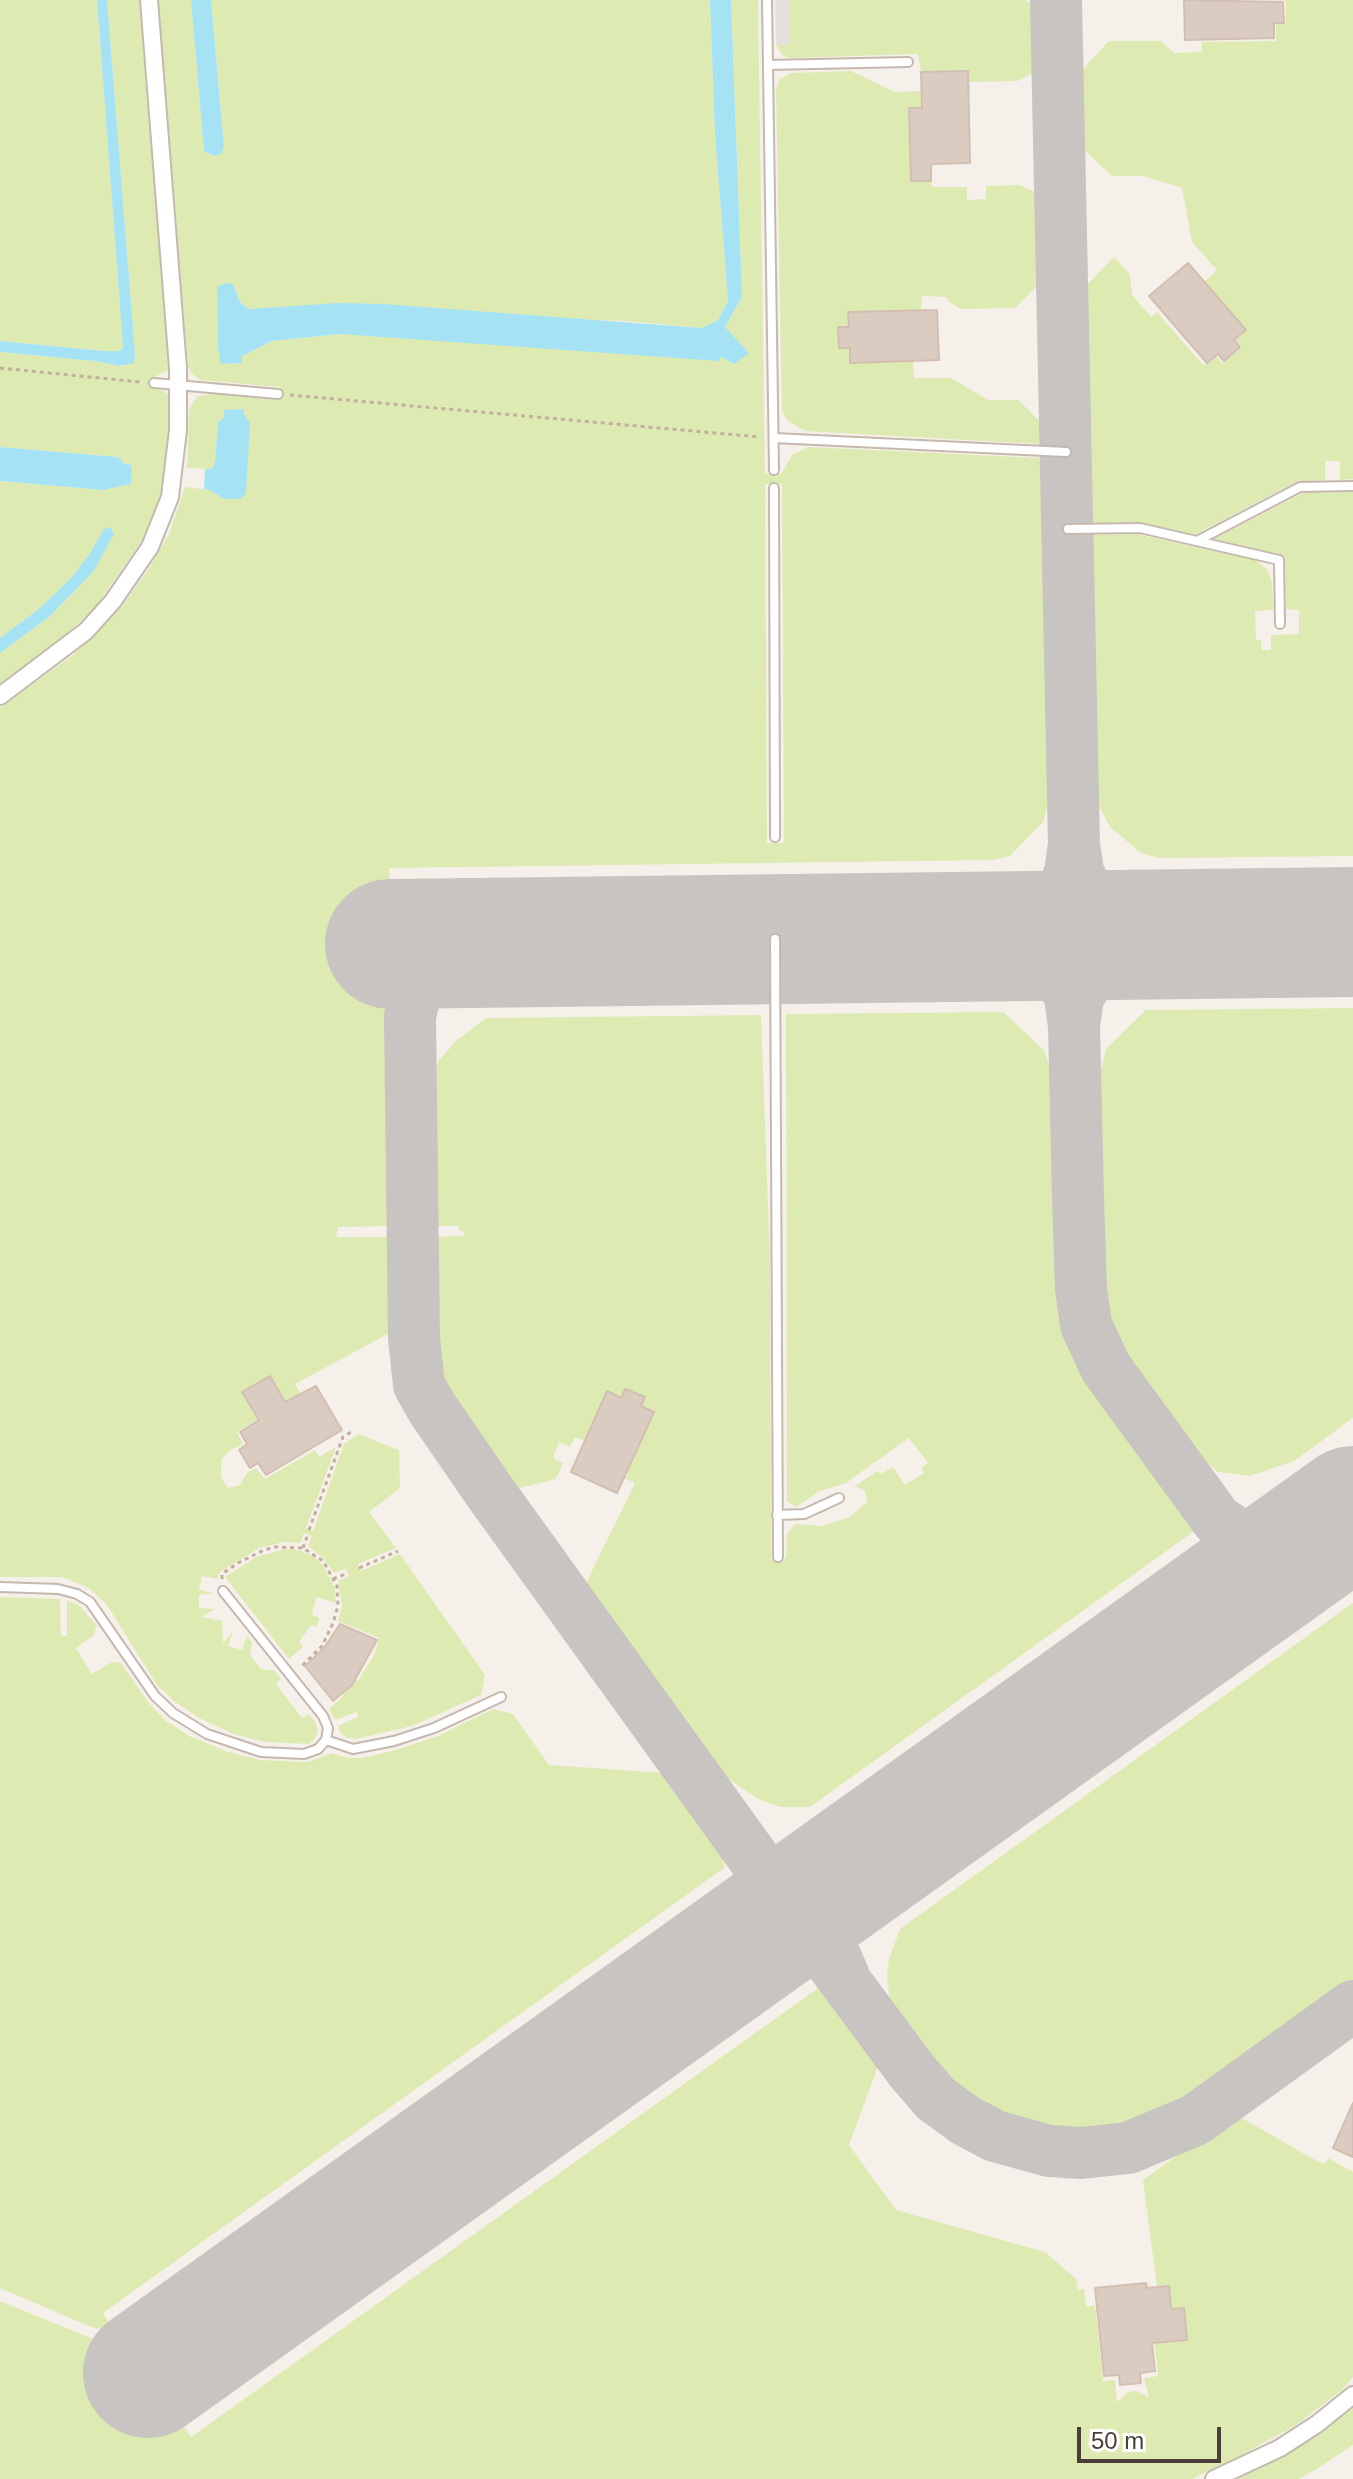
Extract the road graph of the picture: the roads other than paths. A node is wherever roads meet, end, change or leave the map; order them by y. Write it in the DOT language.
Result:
graph roads {
  1 [pos="149,0"];
  2 [pos="767,0"];
  3 [pos="908,62"];
  4 [pos="768,65"];
  5 [pos="154,383"];
  6 [pos="178,385"];
  7 [pos="278,394"];
  8 [pos="774,438"];
  9 [pos="1066,452"];
  10 [pos="774,470"];
  11 [pos="1353,486"];
  12 [pos="774,488"];
  13 [pos="1068,529"];
  14 [pos="1197,541"];
  15 [pos="1280,624"];
  16 [pos="0,696"];
  17 [pos="775,837"];
  18 [pos="775,939"];
  19 [pos="839,1498"];
  20 [pos="777,1515"];
  21 [pos="778,1557"];
  22 [pos="0,1587"];
  23 [pos="223,1591"];
  24 [pos="501,1697"];
  25 [pos="326,1740"];
  26 [pos="1353,2395"];
  27 [pos="1214,2479"];
  1 -- 6 [label="street"];
  2 -- 4 [label="lane"];
  3 -- 4 [label="lane"];
  4 -- 8 [label="lane"];
  5 -- 6 [label="lane"];
  6 -- 7 [label="lane"];
  6 -- 16 [label="street"];
  8 -- 9 [label="lane"];
  8 -- 10 [label="lane"];
  11 -- 14 [label="lane"];
  12 -- 17 [label="lane"];
  13 -- 14 [label="lane"];
  14 -- 15 [label="lane"];
  18 -- 20 [label="lane"];
  19 -- 20 [label="lane"];
  20 -- 21 [label="lane"];
  22 -- 25 [label="lane"];
  23 -- 25 [label="lane"];
  24 -- 25 [label="lane"];
  26 -- 27 [label="street"];
}
